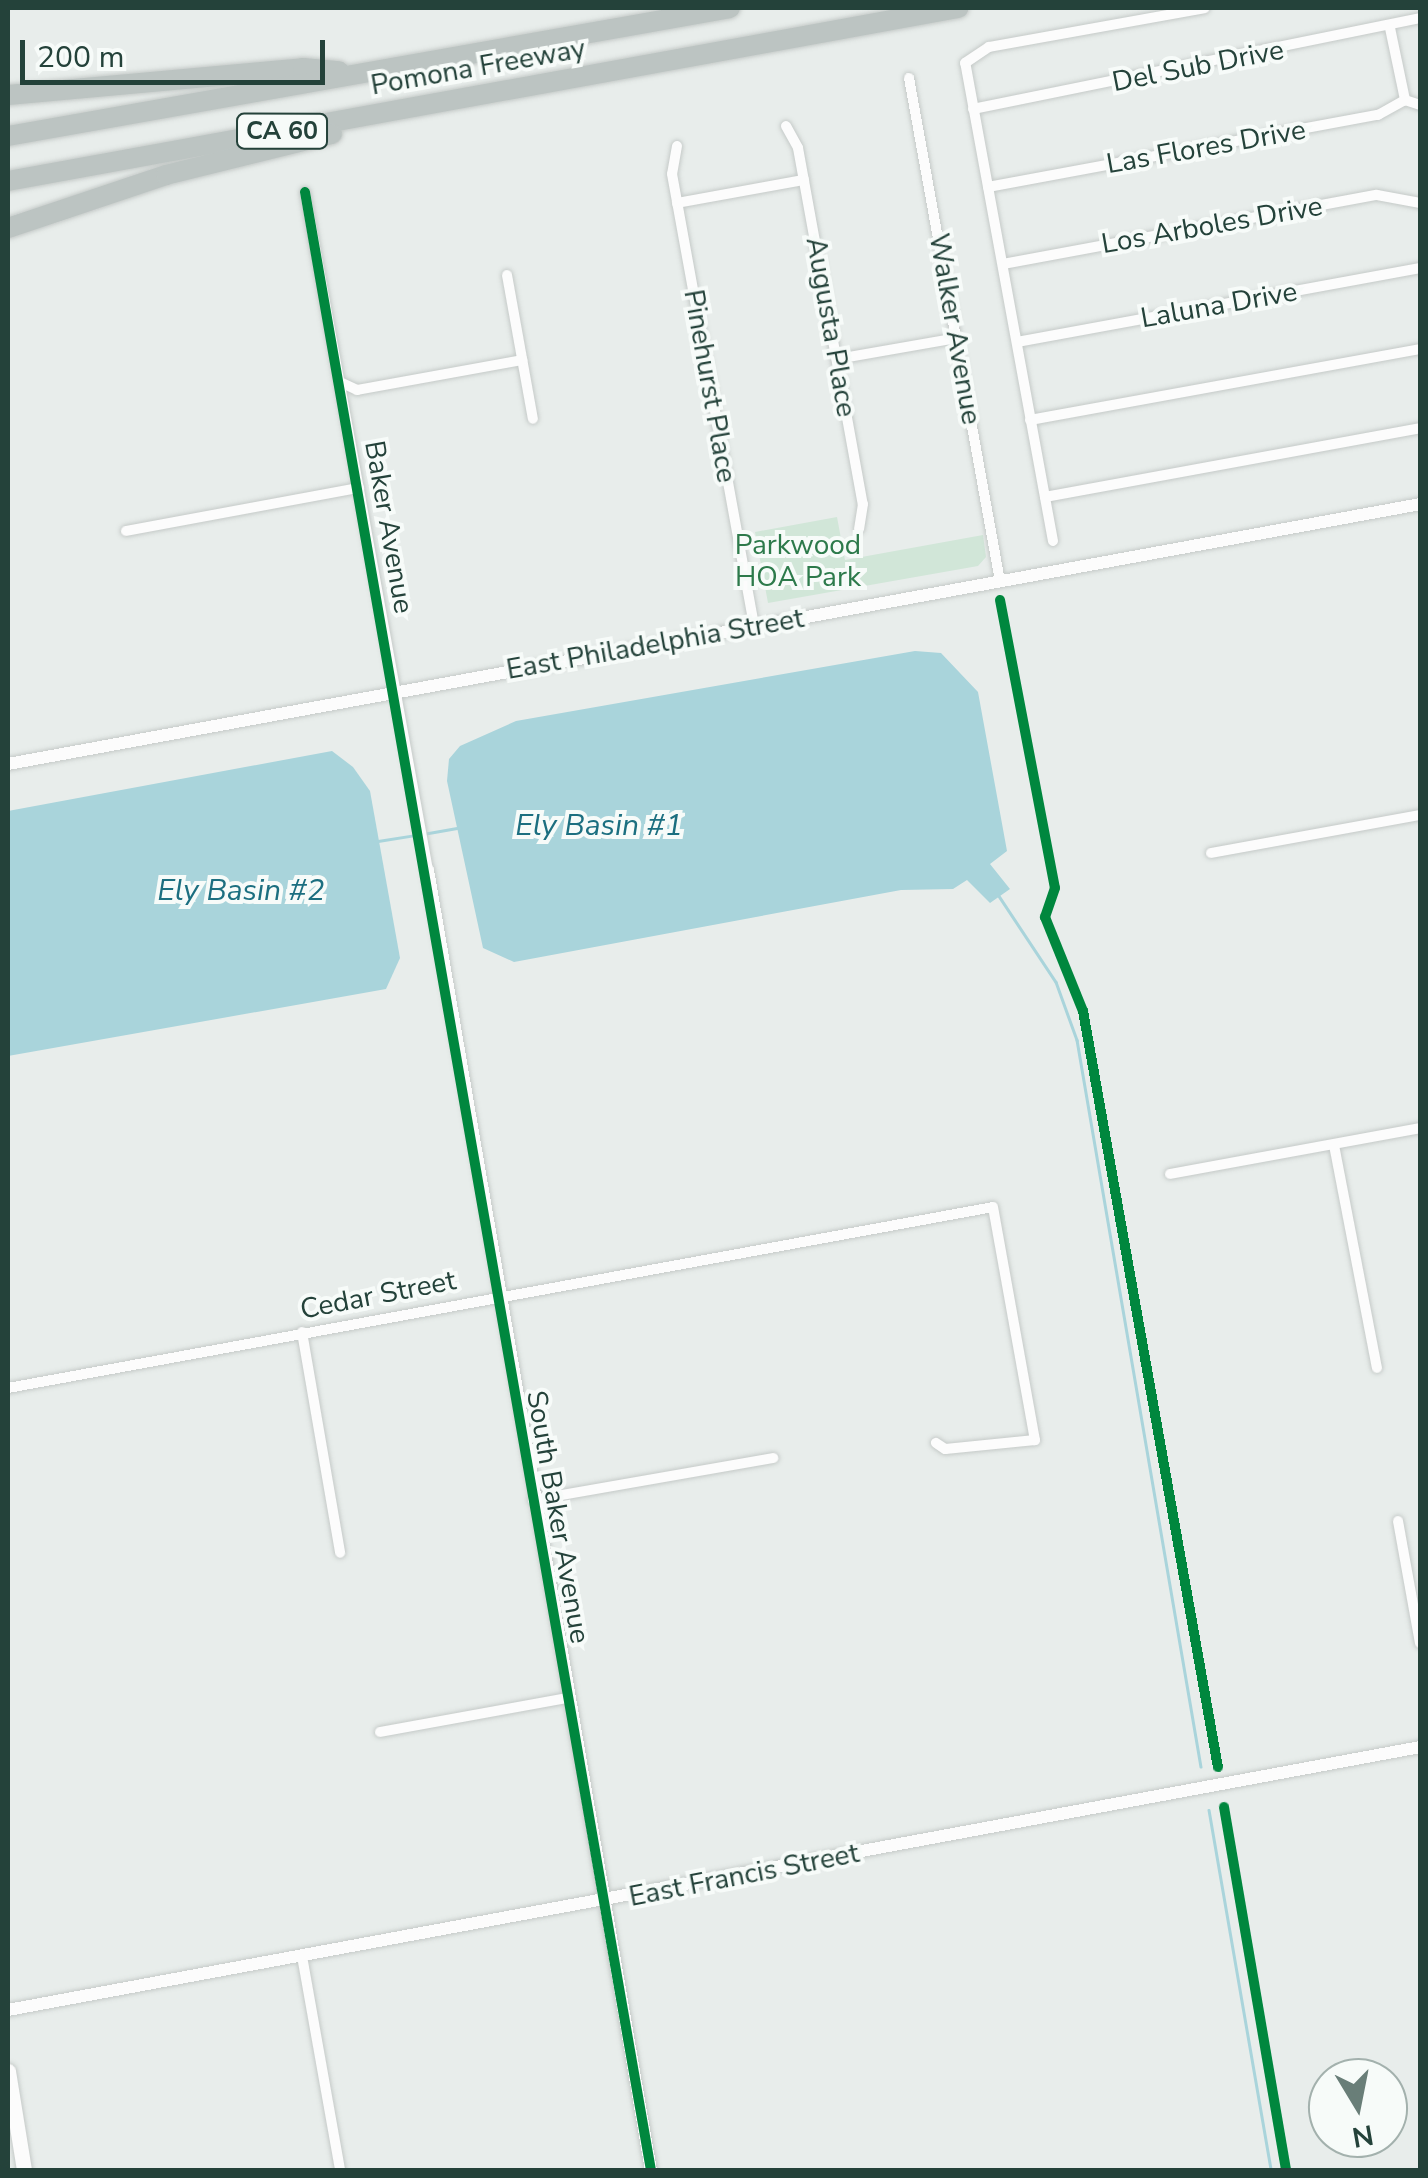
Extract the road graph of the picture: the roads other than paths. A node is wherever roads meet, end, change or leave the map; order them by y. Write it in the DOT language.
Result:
graph roads {
  1 [pos="730,8"];
  2 [pos="958,8"];
  3 [pos="1205,8"];
  4 [pos="1420,18"];
  5 [pos="1390,28"];
  6 [pos="370,74"];
  7 [pos="909,78"];
  8 [pos="557,81"];
  9 [pos="8,95"];
  10 [pos="1405,100"];
  11 [pos="1420,104"];
  12 [pos="974,108"];
  13 [pos="786,126"];
  14 [pos="8,136"];
  15 [pos="677,146"];
  16 [pos="8,180"];
  17 [pos="804,180"];
  18 [pos="988,187"];
  19 [pos="305,192"];
  20 [pos="678,203"];
  21 [pos="1420,203"];
  22 [pos="8,228"];
  23 [pos="1003,264"];
  24 [pos="1420,268"];
  25 [pos="506,275"];
  26 [pos="956,338"];
  27 [pos="1017,342"];
  28 [pos="1420,348"];
  29 [pos="836,359"];
  30 [pos="522,360"];
  31 [pos="340,382"];
  32 [pos="533,419"];
  33 [pos="1030,420"];
  34 [pos="1420,428"];
  35 [pos="359,488"];
  36 [pos="1045,497"];
  37 [pos="1420,504"];
  38 [pos="859,529"];
  39 [pos="126,531"];
  40 [pos="1054,541"];
  41 [pos="1000,581"];
  42 [pos="754,626"];
  43 [pos="397,692"];
  44 [pos="8,764"];
  45 [pos="1420,815"];
  46 [pos="1212,853"];
  47 [pos="428,870"];
  48 [pos="1420,1128"];
  49 [pos="1334,1144"];
  50 [pos="1170,1174"];
  51 [pos="496,1295"];
  52 [pos="302,1332"];
  53 [pos="1377,1368"];
  54 [pos="8,1388"];
  55 [pos="936,1443"];
  56 [pos="773,1458"];
  57 [pos="532,1500"];
  58 [pos="1398,1521"];
  59 [pos="340,1553"];
  60 [pos="1420,1643"];
  61 [pos="567,1698"];
  62 [pos="380,1732"];
  63 [pos="1420,1746"];
  64 [pos="603,1902"];
  65 [pos="302,1956"];
  66 [pos="8,2010"];
  67 [pos="8,2071"];
  68 [pos="24,2170"];
  69 [pos="340,2170"];
  70 [pos="651,2170"];
  1 -- 6 [label="highway, Pomona Freeway / CA 60"];
  2 -- 8 [label="highway, Pomona Freeway / CA 60"];
  3 -- 12 [label="street, Walker Avenue"];
  4 -- 5 [label="street, Del Sub Drive"];
  5 -- 10 [label="street"];
  5 -- 12 [label="street, Del Sub Drive"];
  6 -- 9 [label="highway"];
  6 -- 14 [label="highway, Pomona Freeway / CA 60"];
  7 -- 26 [label="street, Walker Avenue"];
  8 -- 16 [label="highway, Pomona Freeway / CA 60"];
  8 -- 22 [label="highway"];
  10 -- 11 [label="street"];
  10 -- 18 [label="street, Las Flores Drive"];
  12 -- 18 [label="street, Walker Avenue"];
  13 -- 17 [label="street, Augusta Place"];
  15 -- 20 [label="street, Pinehurst Place"];
  17 -- 20 [label="street"];
  17 -- 29 [label="street, Augusta Place"];
  18 -- 23 [label="street, Walker Avenue"];
  19 -- 31 [label="street, Baker Avenue"];
  20 -- 42 [label="street, Pinehurst Place"];
  21 -- 23 [label="street, Los Arboles Drive"];
  23 -- 27 [label="street, Walker Avenue"];
  24 -- 27 [label="street, Laluna Drive"];
  25 -- 30 [label="street"];
  26 -- 29 [label="street"];
  26 -- 41 [label="street, Walker Avenue"];
  27 -- 33 [label="street, Walker Avenue"];
  28 -- 33 [label="street"];
  29 -- 38 [label="street, Augusta Place"];
  30 -- 31 [label="street"];
  30 -- 32 [label="street"];
  31 -- 35 [label="street, Baker Avenue"];
  33 -- 36 [label="street, Walker Avenue"];
  34 -- 36 [label="street"];
  35 -- 39 [label="street"];
  35 -- 43 [label="street, Baker Avenue"];
  36 -- 40 [label="street, Walker Avenue"];
  37 -- 41 [label="street, East Philadelphia Street"];
  41 -- 42 [label="street, East Philadelphia Street"];
  42 -- 43 [label="street, East Philadelphia Street"];
  43 -- 44 [label="street, East Philadelphia Street"];
  43 -- 47 [label="street, Baker Avenue"];
  45 -- 46 [label="street"];
  47 -- 51 [label="street, South Baker Avenue"];
  48 -- 49 [label="street"];
  49 -- 50 [label="street"];
  49 -- 53 [label="street"];
  51 -- 52 [label="street, Cedar Street"];
  51 -- 55 [label="street, Cedar Street"];
  51 -- 57 [label="street, South Baker Avenue"];
  52 -- 54 [label="street, Cedar Street"];
  52 -- 59 [label="street"];
  56 -- 57 [label="street"];
  57 -- 61 [label="street, South Baker Avenue"];
  58 -- 60 [label="street"];
  61 -- 62 [label="street"];
  61 -- 64 [label="street, South Baker Avenue"];
  63 -- 64 [label="street, East Francis Street"];
  64 -- 65 [label="street, East Francis Street"];
  64 -- 70 [label="street, South Baker Avenue"];
  65 -- 66 [label="street, East Francis Street"];
  65 -- 69 [label="street"];
  67 -- 68 [label="main road"];
}
